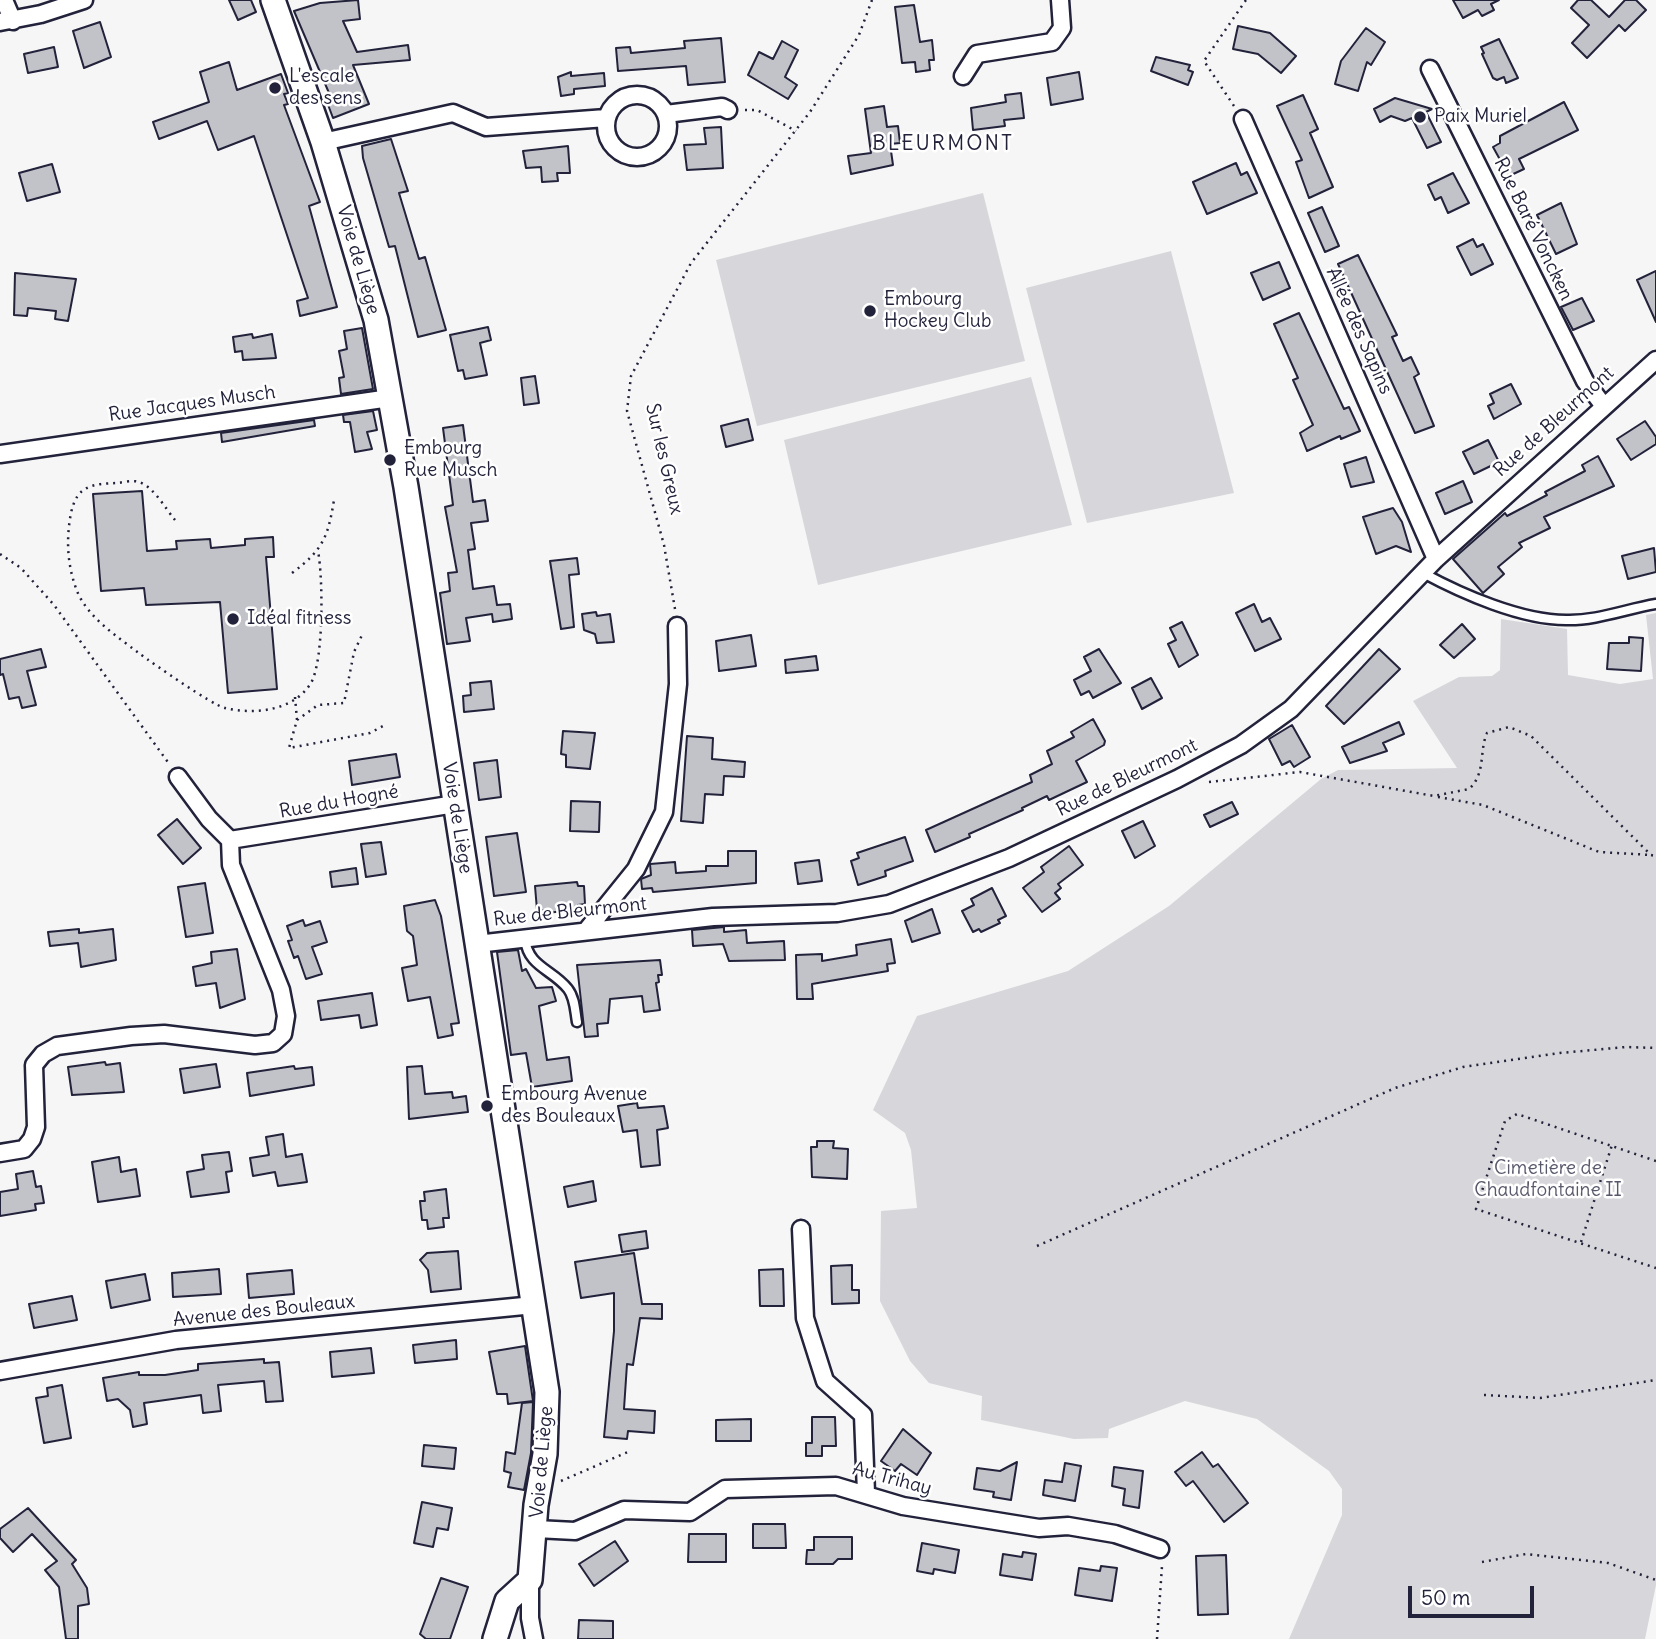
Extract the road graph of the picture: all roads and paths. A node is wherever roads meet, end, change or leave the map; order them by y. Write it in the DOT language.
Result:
graph roads {
  1 [pos="4,0"];
  2 [pos="84,0"];
  3 [pos="273,0"];
  4 [pos="872,0"];
  5 [pos="1060,0"];
  6 [pos="1246,0"];
  7 [pos="6,21"];
  8 [pos="1430,69"];
  9 [pos="963,76"];
  10 [pos="727,110"];
  11 [pos="666,114"];
  12 [pos="606,118"];
  13 [pos="1243,119"];
  14 [pos="796,131"];
  15 [pos="323,142"];
  16 [pos="1656,360"];
  17 [pos="390,398"];
  18 [pos="1603,405"];
  19 [pos="0,454"];
  20 [pos="334,500"];
  21 [pos="175,520"];
  22 [pos="318,551"];
  23 [pos="0,554"];
  24 [pos="1436,559"];
  25 [pos="292,573"];
  26 [pos="1423,573"];
  27 [pos="1656,604"];
  28 [pos="677,626"];
  29 [pos="363,633"];
  30 [pos="295,697"];
  31 [pos="297,719"];
  32 [pos="383,726"];
  33 [pos="178,777"];
  34 [pos="1177,779"];
  35 [pos="1434,796"];
  36 [pos="455,804"];
  37 [pos="230,840"];
  38 [pos="1654,856"];
  39 [pos="586,931"];
  40 [pos="525,939"];
  41 [pos="477,944"];
  42 [pos="577,1022"];
  43 [pos="1656,1048"];
  44 [pos="1612,1145"];
  45 [pos="0,1153"];
  46 [pos="1656,1161"];
  47 [pos="801,1229"];
  48 [pos="1581,1243"];
  49 [pos="1037,1246"];
  50 [pos="1656,1268"];
  51 [pos="534,1305"];
  52 [pos="0,1371"];
  53 [pos="1656,1380"];
  54 [pos="1484,1395"];
  55 [pos="630,1451"];
  56 [pos="540,1484"];
  57 [pos="866,1493"];
  58 [pos="536,1529"];
  59 [pos="1160,1549"];
  60 [pos="1482,1562"];
  61 [pos="530,1580"];
  62 [pos="1656,1580"];
  63 [pos="495,1639"];
  64 [pos="534,1639"];
  65 [pos="1157,1639"];
  1 -- 7 [label="street"];
  2 -- 7 [label="street"];
  3 -- 15 [label="street, Voie de Liège"];
  4 -- 14 [label="path, Sur les Greux"];
  5 -- 9 [label="street"];
  6 -- 13 [label="path"];
  8 -- 18 [label="street, Rue Baré Voncken"];
  10 -- 11 [label="street"];
  10 -- 14 [label="path"];
  11 -- 12 [label="street"];
  11 -- 12 [label="street"];
  12 -- 15 [label="street"];
  13 -- 24 [label="street, Allée des Sapins"];
  14 -- 28 [label="path, Sur les Greux"];
  15 -- 17 [label="street, Voie de Liège"];
  16 -- 18 [label="street, Rue de Bleurmont"];
  17 -- 19 [label="street, Rue Jacques Musch"];
  17 -- 36 [label="street, Voie de Liège"];
  18 -- 24 [label="street, Rue de Bleurmont"];
  20 -- 22 [label="path"];
  21 -- 30 [label="path"];
  22 -- 25 [label="path"];
  22 -- 30 [label="path"];
  23 -- 33 [label="path"];
  24 -- 26 [label="street, Rue de Bleurmont"];
  26 -- 27 [label="lane"];
  26 -- 34 [label="street, Rue de Bleurmont"];
  28 -- 39 [label="street"];
  29 -- 31 [label="path"];
  30 -- 31 [label="path"];
  31 -- 32 [label="path"];
  33 -- 37 [label="street"];
  34 -- 35 [label="path"];
  34 -- 39 [label="street, Rue de Bleurmont"];
  35 -- 38 [label="path"];
  35 -- 38 [label="path"];
  36 -- 37 [label="street, Rue du Hogné"];
  36 -- 41 [label="street, Voie de Liège"];
  37 -- 45 [label="street"];
  39 -- 40 [label="street, Rue de Bleurmont"];
  40 -- 41 [label="street, Rue de Bleurmont"];
  40 -- 42 [label="lane"];
  41 -- 51 [label="street, Voie de Liège"];
  43 -- 49 [label="path"];
  44 -- 46 [label="path"];
  44 -- 48 [label="path"];
  44 -- 48 [label="path"];
  47 -- 57 [label="street"];
  48 -- 50 [label="path"];
  51 -- 52 [label="street, Avenue des Bouleaux"];
  51 -- 56 [label="street, Voie de Liège"];
  53 -- 54 [label="path"];
  55 -- 56 [label="path"];
  56 -- 58 [label="street, Voie de Liège"];
  57 -- 58 [label="street, Au Trihay"];
  57 -- 59 [label="street, Au Trihay"];
  58 -- 61 [label="street, Voie de Liège"];
  59 -- 65 [label="path"];
  60 -- 62 [label="path"];
  61 -- 63 [label="street"];
  61 -- 64 [label="street"];
}
